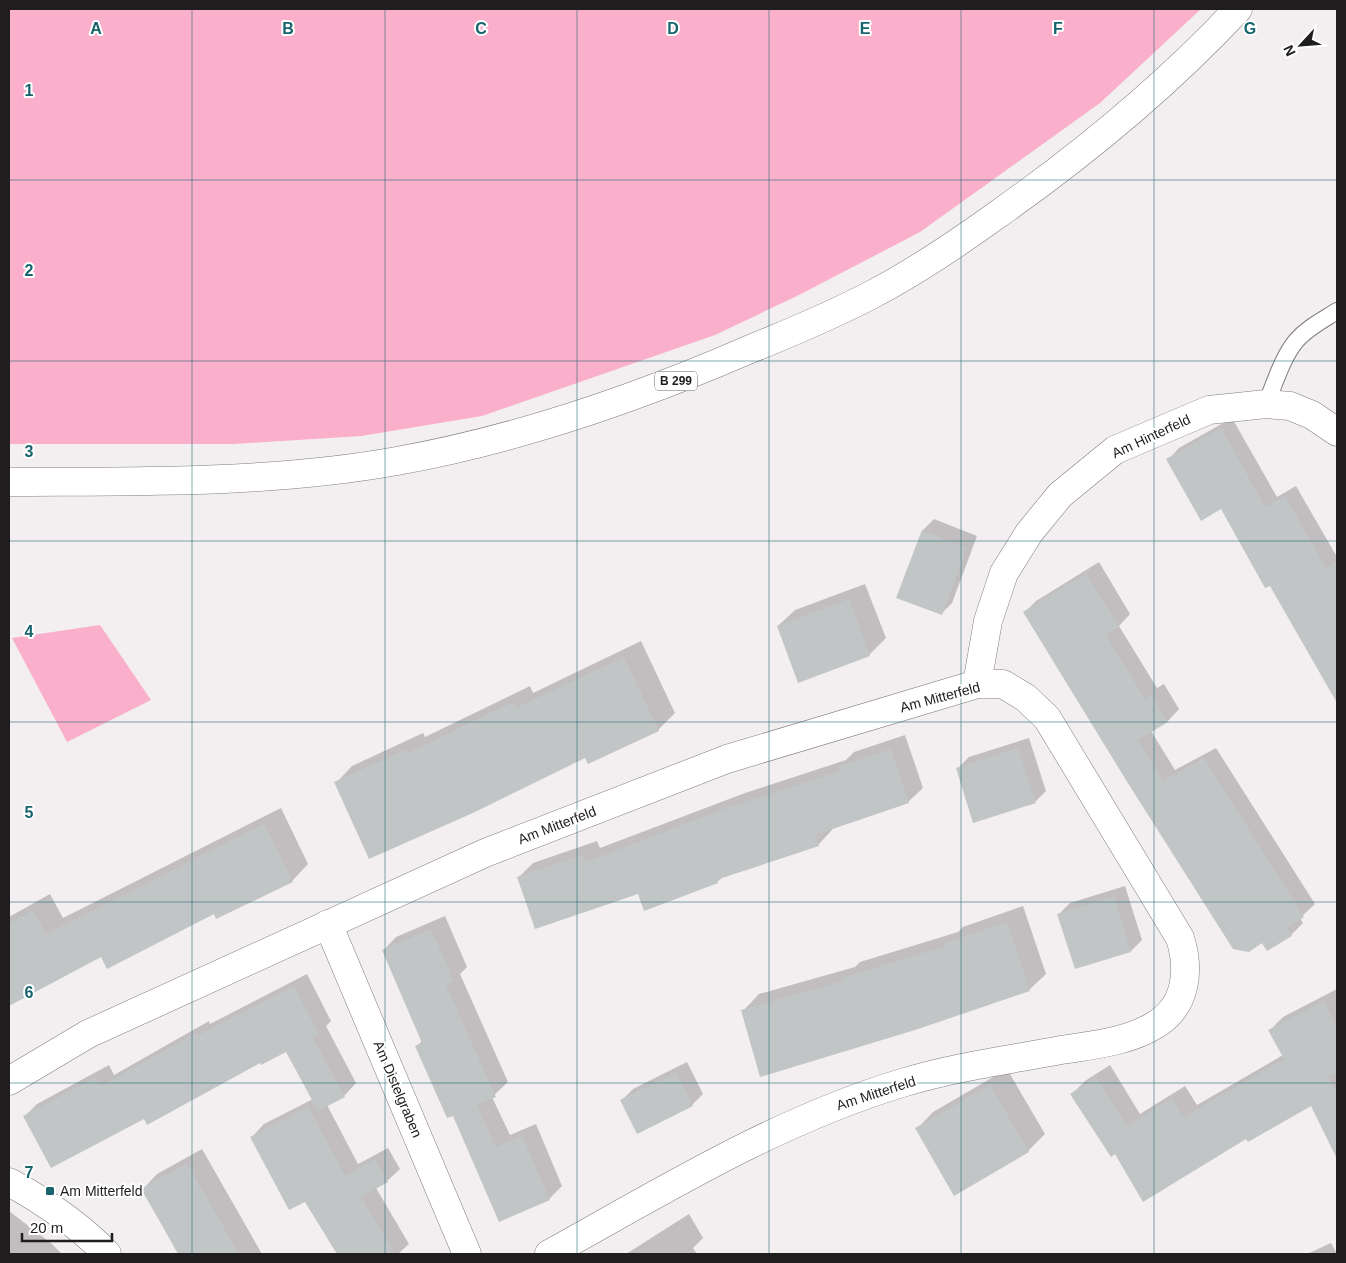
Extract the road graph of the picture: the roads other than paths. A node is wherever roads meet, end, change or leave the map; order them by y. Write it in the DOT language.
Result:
graph roads {
  1 [pos="1238,9"];
  2 [pos="1337,311"];
  3 [pos="1266,404"];
  4 [pos="1337,432"];
  5 [pos="9,482"];
  6 [pos="977,684"];
  7 [pos="328,924"];
  8 [pos="9,1081"];
  9 [pos="9,1182"];
  10 [pos="107,1254"];
  11 [pos="467,1254"];
  12 [pos="549,1254"];
  1 -- 5 [label="street, B 299"];
  2 -- 3 [label="lane"];
  3 -- 4 [label="street, Am Hinterfeld"];
  3 -- 6 [label="street, Am Hinterfeld"];
  6 -- 7 [label="street, Am Mitterfeld"];
  6 -- 12 [label="street, Am Mitterfeld"];
  7 -- 8 [label="street, Am Mitterfeld"];
  7 -- 11 [label="street, Am Distelgraben"];
  9 -- 10 [label="street"];
}
